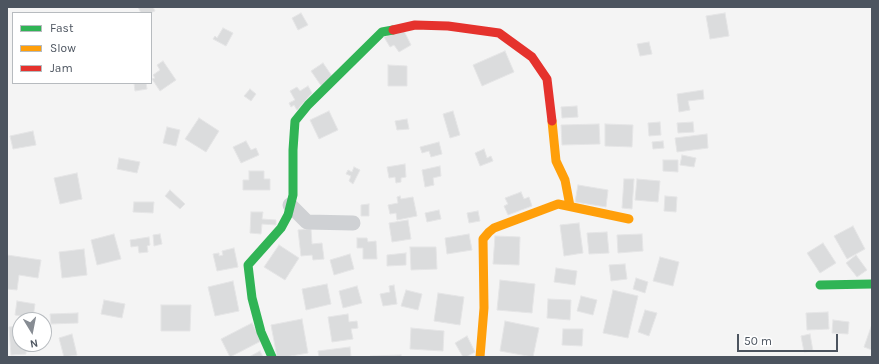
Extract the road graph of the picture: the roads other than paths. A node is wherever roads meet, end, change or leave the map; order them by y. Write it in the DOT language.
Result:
graph roads {
  1 [pos="290,205"];
  2 [pos="570,206"];
  3 [pos="629,219"];
  4 [pos="353,223"];
  5 [pos="872,284"];
  6 [pos="820,285"];
  7 [pos="272,357"];
  8 [pos="480,357"];
  1 -- 2 [label="street"];
  1 -- 4 [label="street"];
  1 -- 7 [label="street"];
  2 -- 3 [label="street"];
  2 -- 8 [label="street"];
  5 -- 6 [label="street"];
}
